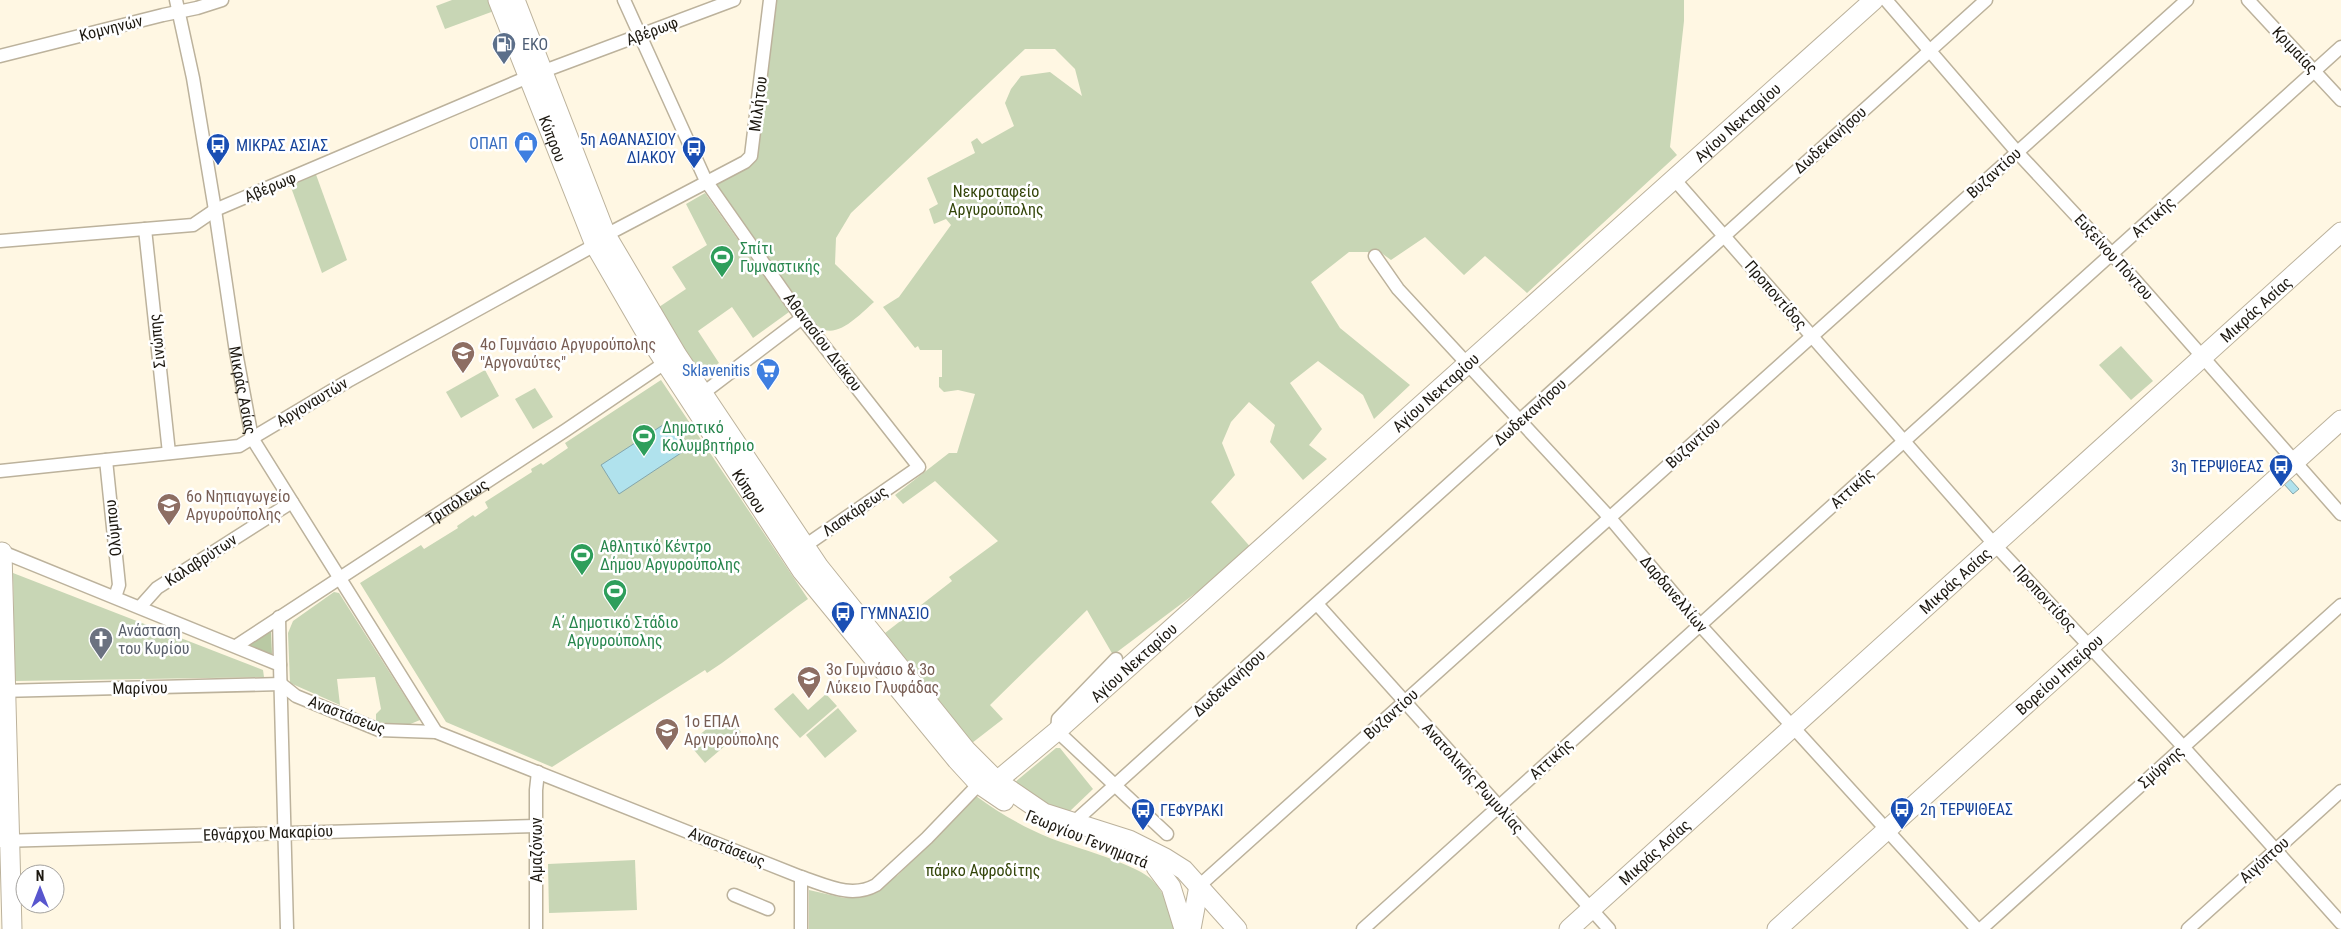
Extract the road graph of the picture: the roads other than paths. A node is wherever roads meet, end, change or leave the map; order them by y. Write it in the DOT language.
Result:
graph roads {
  1 [pos="222,0"];
  2 [pos="498,0"];
  3 [pos="515,0"];
  4 [pos="624,0"];
  5 [pos="734,0"];
  6 [pos="770,0"];
  7 [pos="1874,0"];
  8 [pos="1886,0"];
  9 [pos="1986,0"];
  10 [pos="2187,0"];
  11 [pos="2248,0"];
  12 [pos="176,6"];
  13 [pos="639,36"];
  14 [pos="2341,48"];
  15 [pos="1930,50"];
  16 [pos="0,56"];
  17 [pos="2315,71"];
  18 [pos="535,75"];
  19 [pos="2341,100"];
  20 [pos="2017,152"];
  21 [pos="1674,179"];
  22 [pos="706,181"];
  23 [pos="215,210"];
  24 [pos="145,229"];
  25 [pos="2341,232"];
  26 [pos="1724,236"];
  27 [pos="601,240"];
  28 [pos="0,241"];
  29 [pos="2112,254"];
  30 [pos="1375,256"];
  31 [pos="802,318"];
  32 [pos="1812,336"];
  33 [pos="2203,357"];
  34 [pos="670,358"];
  35 [pos="1468,363"];
  36 [pos="702,394"];
  37 [pos="1520,420"];
  38 [pos="2341,420"];
  39 [pos="252,438"];
  40 [pos="1904,441"];
  41 [pos="169,453"];
  42 [pos="106,460"];
  43 [pos="2295,462"];
  44 [pos="920,467"];
  45 [pos="0,471"];
  46 [pos="292,502"];
  47 [pos="2341,514"];
  48 [pos="1610,518"];
  49 [pos="1995,545"];
  50 [pos="1,551"];
  51 [pos="798,551"];
  52 [pos="340,577"];
  53 [pos="115,597"];
  54 [pos="1317,604"];
  55 [pos="2341,605"];
  56 [pos="140,607"];
  57 [pos="279,617"];
  58 [pos="1700,625"];
  59 [pos="236,646"];
  60 [pos="2090,647"];
  61 [pos="1116,659"];
  62 [pos="280,665"];
  63 [pos="281,684"];
  64 [pos="3,691"];
  65 [pos="1405,702"];
  66 [pos="1792,727"];
  67 [pos="1057,731"];
  68 [pos="436,732"];
  69 [pos="2183,747"];
  70 [pos="538,772"];
  71 [pos="988,783"];
  72 [pos="1116,784"];
  73 [pos="2341,791"];
  74 [pos="1499,806"];
  75 [pos="1073,823"];
  76 [pos="536,826"];
  77 [pos="1887,830"];
  78 [pos="286,833"];
  79 [pos="1167,834"];
  80 [pos="5,840"];
  81 [pos="2276,850"];
  82 [pos="1156,866"];
  83 [pos="801,877"];
  84 [pos="1199,886"];
  85 [pos="734,895"];
  86 [pos="768,909"];
  87 [pos="1591,909"];
  88 [pos="2341,922"];
  89 [pos="12,929"];
  90 [pos="287,929"];
  91 [pos="536,929"];
  92 [pos="801,929"];
  93 [pos="1184,929"];
  94 [pos="1191,929"];
  95 [pos="1237,929"];
  96 [pos="1362,929"];
  97 [pos="1569,929"];
  98 [pos="1609,929"];
  99 [pos="1777,929"];
  100 [pos="1979,929"];
  101 [pos="2188,929"];
  1 -- 12 [label="street, Κομνηνών"];
  2 -- 18 [label="street, Κύπρου"];
  3 -- 18 [label="street, Κύπρου"];
  4 -- 13 [label="street, Αθανασίου Διάκου"];
  5 -- 13 [label="street, Αβέρωφ"];
  6 -- 22 [label="street, Μιλήτου"];
  7 -- 21 [label="street, Αγίου Νεκταρίου"];
  8 -- 15 [label="street, Ευξείνου Πόντου"];
  9 -- 15 [label="street, Δωδεκανήσου"];
  10 -- 20 [label="street, Βυζαντίου"];
  11 -- 17 [label="street, Κριμαίας"];
  12 -- 16 [label="street, Κομνηνών"];
  12 -- 23 [label="street, Μικράς Ασίας"];
  13 -- 18 [label="street, Αβέρωφ"];
  13 -- 22 [label="street, Αθανασίου Διάκου"];
  14 -- 17 [label="street, Αττικής"];
  15 -- 20 [label="street, Ευξείνου Πόντου"];
  15 -- 26 [label="street, Δωδεκανήσου"];
  17 -- 19 [label="street, Κριμαίας"];
  17 -- 29 [label="street, Αττικής"];
  18 -- 23 [label="street, Αβέρωφ"];
  18 -- 27 [label="street, Κύπρου"];
  20 -- 29 [label="street, Ευξείνου Πόντου"];
  20 -- 32 [label="street, Βυζαντίου"];
  21 -- 26 [label="street, Προποντίδος"];
  21 -- 35 [label="street, Αγίου Νεκταρίου"];
  22 -- 27 [label="street, Αργοναυτών"];
  22 -- 31 [label="street, Αθανασίου Διάκου"];
  23 -- 24 [label="street, Αβέρωφ"];
  23 -- 39 [label="street, Μικράς Ασίας"];
  24 -- 28 [label="street, Αβέρωφ"];
  24 -- 41 [label="street, Σινώπης"];
  25 -- 33 [label="street, Μικράς Ασίας"];
  26 -- 32 [label="street, Προποντίδος"];
  26 -- 37 [label="street, Δωδεκανήσου"];
  27 -- 34 [label="street, Κύπρου"];
  27 -- 39 [label="street, Αργοναυτών"];
  29 -- 33 [label="street, Ευξείνου Πόντου"];
  29 -- 40 [label="street, Αττικής"];
  30 -- 35 [label="street, Δαρδανελλίων"];
  31 -- 36 [label="street"];
  31 -- 44 [label="street, Αθανασίου Διάκου"];
  32 -- 40 [label="street, Προποντίδος"];
  32 -- 48 [label="street, Βυζαντίου"];
  33 -- 43 [label="street, Ευξείνου Πόντου"];
  33 -- 49 [label="street, Μικράς Ασίας"];
  34 -- 36 [label="street, Κύπρου"];
  34 -- 51 [label="street, Κύπρου"];
  34 -- 52 [label="street, Τριπόλεως"];
  35 -- 37 [label="street, Δαρδανελλίων"];
  35 -- 67 [label="street, Αγίου Νεκταρίου"];
  36 -- 51 [label="street, Κύπρου"];
  37 -- 48 [label="street, Δαρδανελλίων"];
  37 -- 54 [label="street, Δωδεκανήσου"];
  38 -- 43 [label="street, Βορείου Ηπείρου"];
  39 -- 41 [label="street, Αργοναυτών"];
  39 -- 46 [label="street, Μικράς Ασίας"];
  40 -- 49 [label="street, Προποντίδος"];
  40 -- 58 [label="street, Αττικής"];
  41 -- 42 [label="street, Αργοναυτών"];
  42 -- 45 [label="street, Αργοναυτών"];
  42 -- 53 [label="street, Ολύμπου"];
  43 -- 47 [label="street, Ευξείνου Πόντου"];
  43 -- 60 [label="street, Βορείου Ηπείρου"];
  44 -- 51 [label="street, Λασκάρεως"];
  46 -- 52 [label="street, Μικράς Ασίας"];
  46 -- 56 [label="street, Καλαβρύτων"];
  48 -- 58 [label="street, Δαρδανελλίων"];
  48 -- 65 [label="street, Βυζαντίου"];
  49 -- 60 [label="street, Προποντίδος"];
  49 -- 66 [label="street, Μικράς Ασίας"];
  50 -- 53 [label="street"];
  50 -- 64 [label="street"];
  51 -- 71 [label="street, Κύπρου"];
  52 -- 57 [label="street, Τριπόλεως"];
  52 -- 68 [label="street, Μικράς Ασίας"];
  53 -- 56 [label="street"];
  54 -- 65 [label="street, Ανατολικής Ρωμυλίας"];
  54 -- 72 [label="street, Δωδεκανήσου"];
  55 -- 69 [label="street, Σμύρνης"];
  56 -- 59 [label="street"];
  57 -- 59 [label="street, Τριπόλεως"];
  57 -- 62 [label="street"];
  58 -- 66 [label="street, Δαρδανελλίων"];
  58 -- 74 [label="street, Αττικής"];
  59 -- 62 [label="street"];
  60 -- 69 [label="street, Προποντίδος"];
  60 -- 77 [label="street, Βορείου Ηπείρου"];
  61 -- 67 [label="street"];
  62 -- 63 [label="street"];
  63 -- 64 [label="street, Μαρίνου"];
  63 -- 68 [label="street, Αναστάσεως"];
  63 -- 78 [label="street"];
  64 -- 80 [label="street"];
  65 -- 74 [label="street, Ανατολικής Ρωμυλίας"];
  65 -- 84 [label="street, Βυζαντίου"];
  66 -- 77 [label="street, Δαρδανελλίων"];
  66 -- 87 [label="street, Μικράς Ασίας"];
  67 -- 71 [label="street, Αγίου Νεκταρίου"];
  67 -- 72 [label="street"];
  68 -- 70 [label="street, Αναστάσεως"];
  69 -- 81 [label="street, Προποντίδος"];
  69 -- 100 [label="street, Σμύρνης"];
  70 -- 76 [label="street, Αμαζόνων"];
  70 -- 83 [label="street, Αναστάσεως"];
  71 -- 75 [label="street, Γεωργίου Γεννηματά"];
  71 -- 82 [label="street, Γεωργίου Γεννηματά"];
  71 -- 83 [label="street, Αγίου Νεκταρίου"];
  72 -- 75 [label="street, Δωδεκανήσου"];
  72 -- 79 [label="street"];
  73 -- 81 [label="street, Αιγύπτου"];
  74 -- 87 [label="street, Ανατολικής Ρωμυλίας"];
  74 -- 96 [label="street, Αττικής"];
  75 -- 84 [label="street, Γεωργίου Γεννηματά"];
  76 -- 78 [label="street, Εθνάρχου Μακαρίου"];
  76 -- 91 [label="street, Αμαζόνων"];
  77 -- 99 [label="street, Βορείου Ηπείρου"];
  77 -- 100 [label="street, Δαρδανελλίων"];
  78 -- 80 [label="street, Εθνάρχου Μακαρίου"];
  78 -- 90 [label="street"];
  80 -- 89 [label="street"];
  81 -- 88 [label="street, Προποντίδος"];
  81 -- 101 [label="street, Αιγύπτου"];
  82 -- 84 [label="street, Γεωργίου Γεννηματά"];
  82 -- 93 [label="street"];
  83 -- 92 [label="street"];
  84 -- 94 [label="street"];
  84 -- 95 [label="street, Γεωργίου Γεννηματά"];
  85 -- 86 [label="street"];
  87 -- 97 [label="street, Μικράς Ασίας"];
  87 -- 98 [label="street, Ανατολικής Ρωμυλίας"];
}
